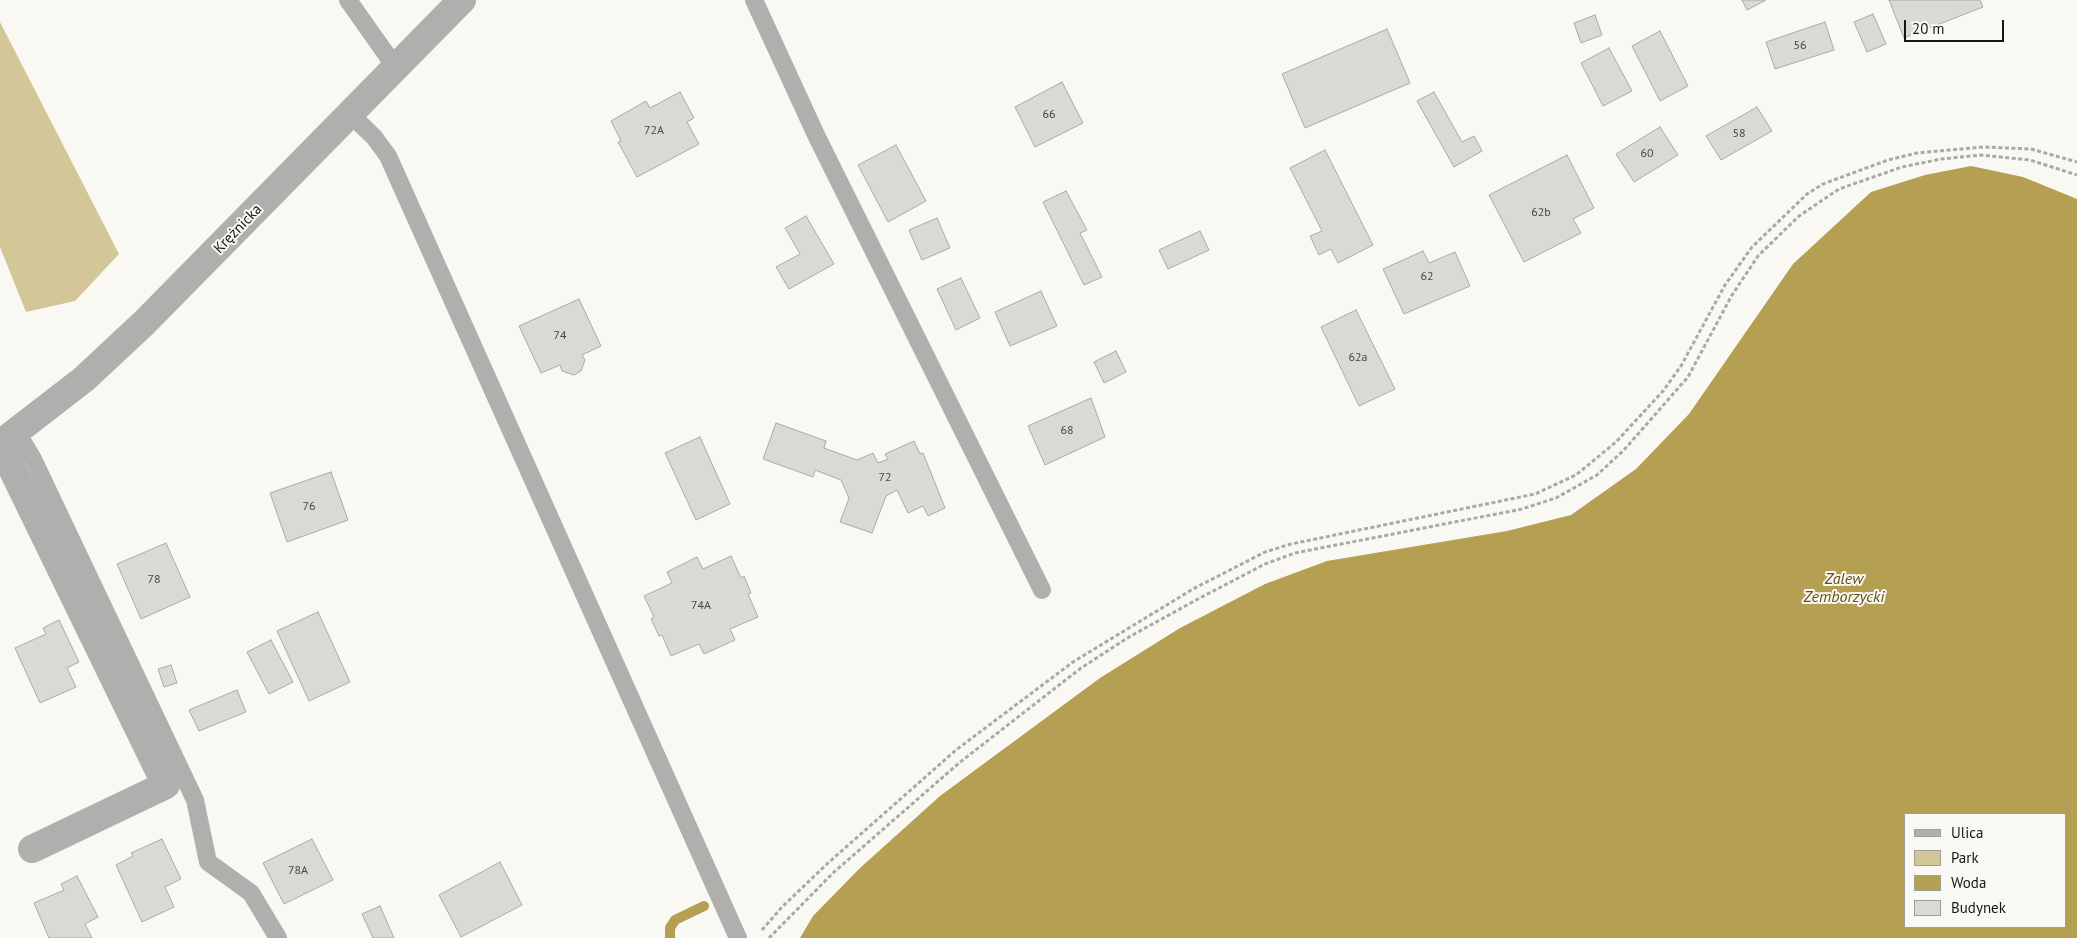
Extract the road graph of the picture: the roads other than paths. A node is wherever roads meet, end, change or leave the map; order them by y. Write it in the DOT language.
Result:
graph roads {
  1 [pos="348,0"];
  2 [pos="462,0"];
  3 [pos="754,0"];
  4 [pos="396,68"];
  5 [pos="350,114"];
  6 [pos="8,438"];
  7 [pos="1042,590"];
  8 [pos="32,849"];
  9 [pos="278,938"];
  10 [pos="738,938"];
  1 -- 4 [label="lane"];
  2 -- 4 [label="street, Krężnicka"];
  3 -- 7 [label="lane"];
  4 -- 5 [label="street, Krężnicka"];
  5 -- 6 [label="street, Krężnicka"];
  5 -- 10 [label="lane"];
  6 -- 8 [label="street"];
  6 -- 9 [label="lane"];
}
